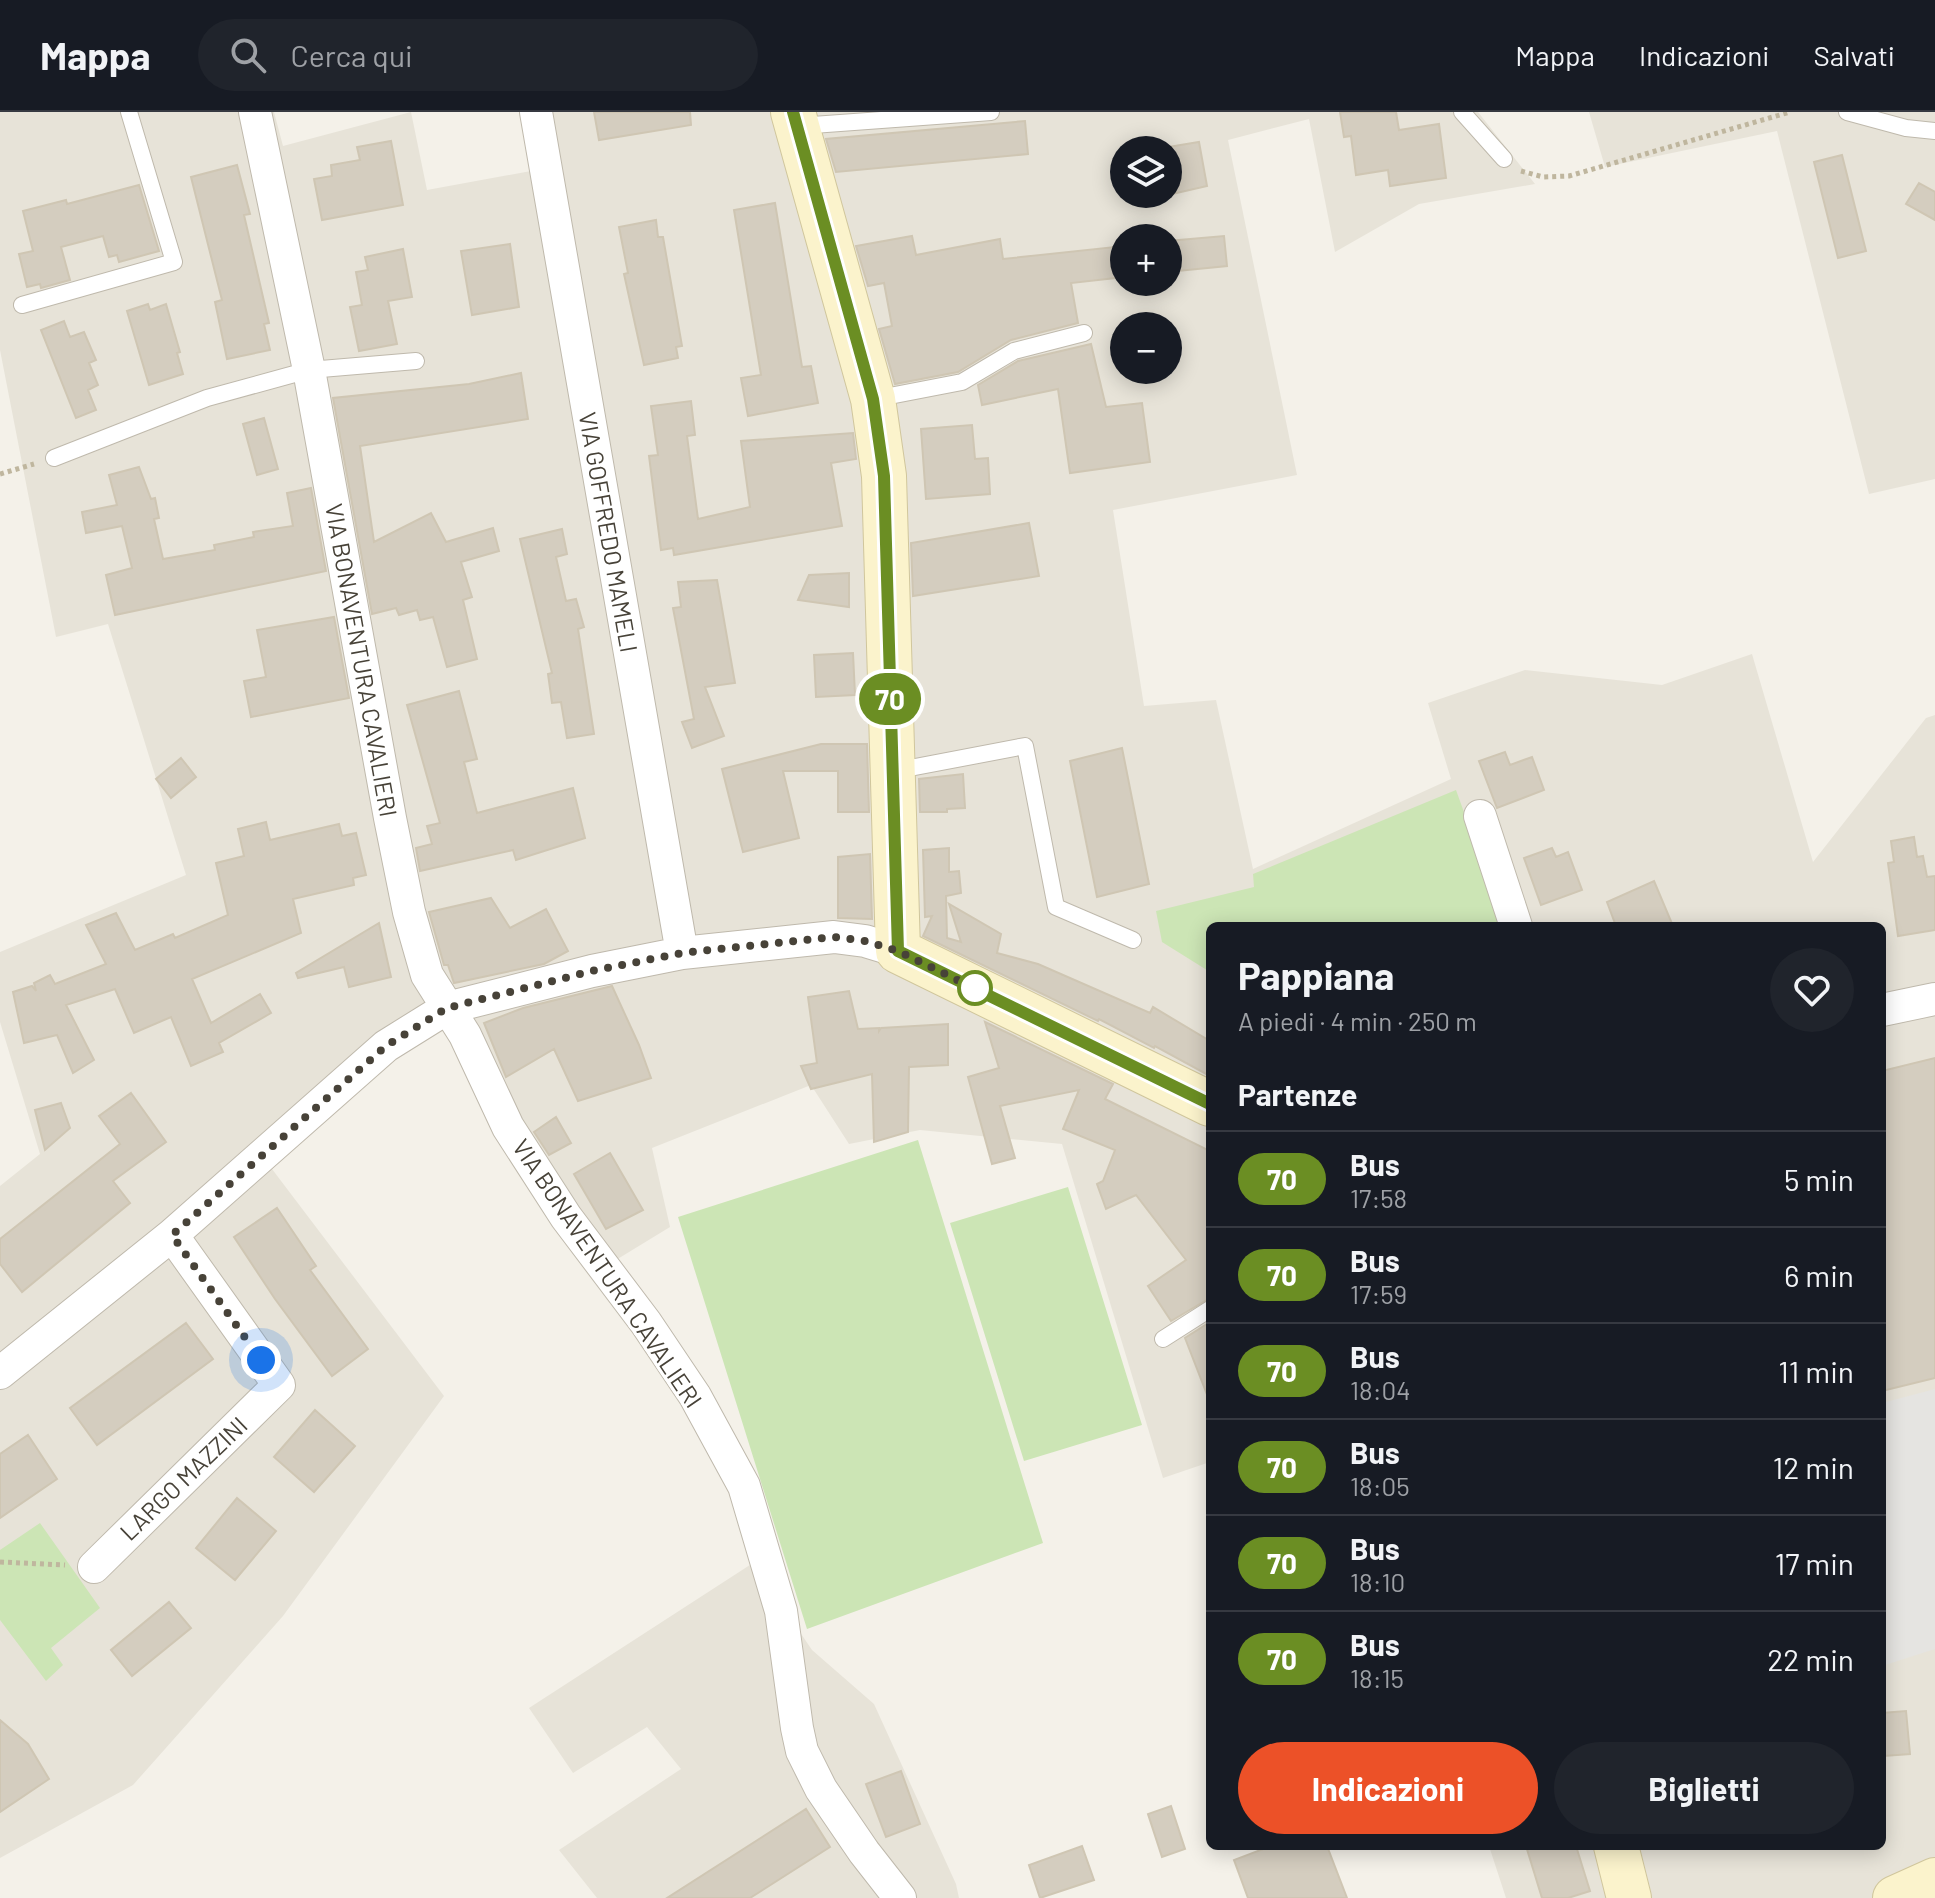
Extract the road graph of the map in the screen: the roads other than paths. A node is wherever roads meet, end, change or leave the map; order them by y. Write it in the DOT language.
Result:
graph roads {
  1 [pos="129,112"];
  2 [pos="255,112"];
  3 [pos="536,112"];
  4 [pos="991,112"];
  5 [pos="1462,112"];
  6 [pos="1847,112"];
  7 [pos="795,119"];
  8 [pos="1935,131"];
  9 [pos="1504,159"];
  10 [pos="22,305"];
  11 [pos="1084,333"];
  12 [pos="416,361"];
  13 [pos="309,370"];
  14 [pos="873,399"];
  15 [pos="54,458"];
  16 [pos="892,771"];
  17 [pos="1480,816"];
  18 [pos="1515,922"];
  19 [pos="1133,940"];
  20 [pos="898,951"];
  21 [pos="682,953"];
  22 [pos="1935,999"];
  23 [pos="447,1008"];
  24 [pos="1886,1009"];
  25 [pos="1206,1102"];
  26 [pos="172,1235"];
  27 [pos="1206,1312"];
  28 [pos="1163,1339"];
  29 [pos="0,1373"];
  30 [pos="94,1567"];
  31 [pos="1617,1850"];
  32 [pos="1935,1880"];
  33 [pos="1628,1897"];
  34 [pos="900,1898"];
  35 [pos="1895,1898"];
  1 -- 10 [label="lane"];
  2 -- 13 [label="street, VIA BONAVENTURA CAVALIERI"];
  3 -- 21 [label="street, VIA GOFFREDO MAMELI"];
  4 -- 7 [label="lane"];
  5 -- 9 [label="lane"];
  6 -- 8 [label="lane"];
  7 -- 14 [label="street"];
  11 -- 14 [label="lane"];
  12 -- 13 [label="lane"];
  13 -- 15 [label="lane"];
  13 -- 23 [label="street, VIA BONAVENTURA CAVALIERI"];
  14 -- 16 [label="street"];
  16 -- 19 [label="lane"];
  16 -- 20 [label="street"];
  17 -- 18 [label="street"];
  20 -- 21 [label="street"];
  20 -- 25 [label="street"];
  21 -- 23 [label="street"];
  22 -- 24 [label="street"];
  23 -- 26 [label="street"];
  23 -- 34 [label="street, VIA BONAVENTURA CAVALIERI"];
  26 -- 29 [label="street"];
  26 -- 30 [label="street, LARGO MAZZINI"];
  27 -- 28 [label="lane"];
  31 -- 33 [label="street"];
  32 -- 35 [label="street"];
}
